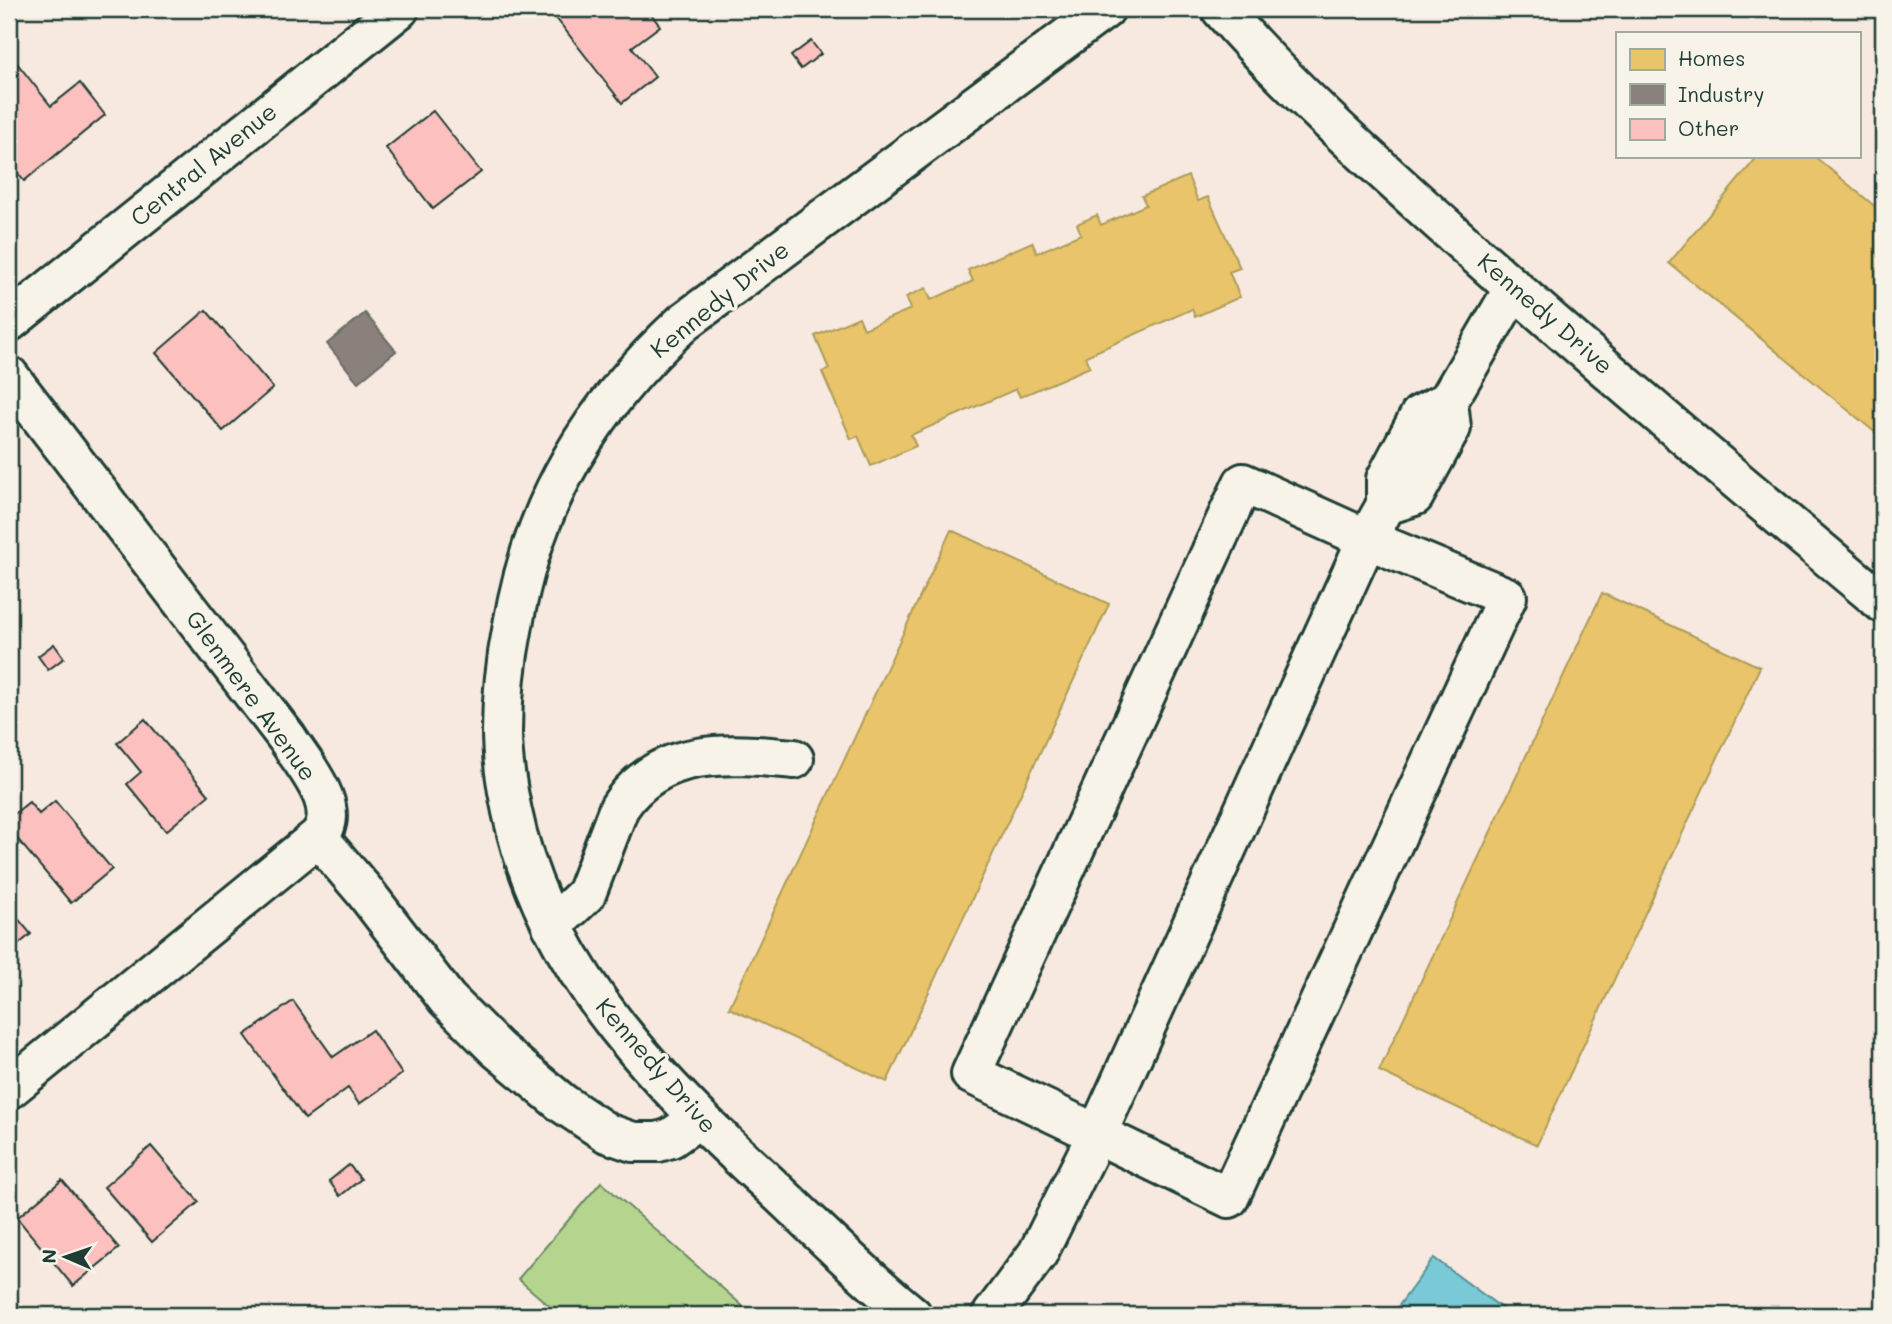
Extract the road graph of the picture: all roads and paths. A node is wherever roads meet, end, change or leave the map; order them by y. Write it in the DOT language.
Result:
graph roads {
  1 [pos="399,9"];
  2 [pos="1105,9"];
  3 [pos="1221,9"];
  4 [pos="1514,288"];
  5 [pos="9,322"];
  6 [pos="9,376"];
  7 [pos="1367,538"];
  8 [pos="1883,603"];
  9 [pos="794,759"];
  10 [pos="318,837"];
  11 [pos="552,926"];
  12 [pos="9,1089"];
  13 [pos="698,1118"];
  14 [pos="1097,1134"];
  15 [pos="912,1315"];
  16 [pos="992,1315"];
  1 -- 5 [label="street, Central Avenue"];
  2 -- 11 [label="street, Kennedy Drive"];
  3 -- 4 [label="street, Kennedy Drive"];
  4 -- 7 [label="street"];
  4 -- 8 [label="street, Kennedy Drive"];
  6 -- 10 [label="street, Glenmere Avenue"];
  7 -- 14 [label="street"];
  7 -- 14 [label="street"];
  7 -- 14 [label="street"];
  9 -- 11 [label="street"];
  10 -- 12 [label="street"];
  10 -- 13 [label="street"];
  11 -- 13 [label="street, Kennedy Drive"];
  13 -- 15 [label="street, Kennedy Drive"];
  14 -- 16 [label="street"];
}
